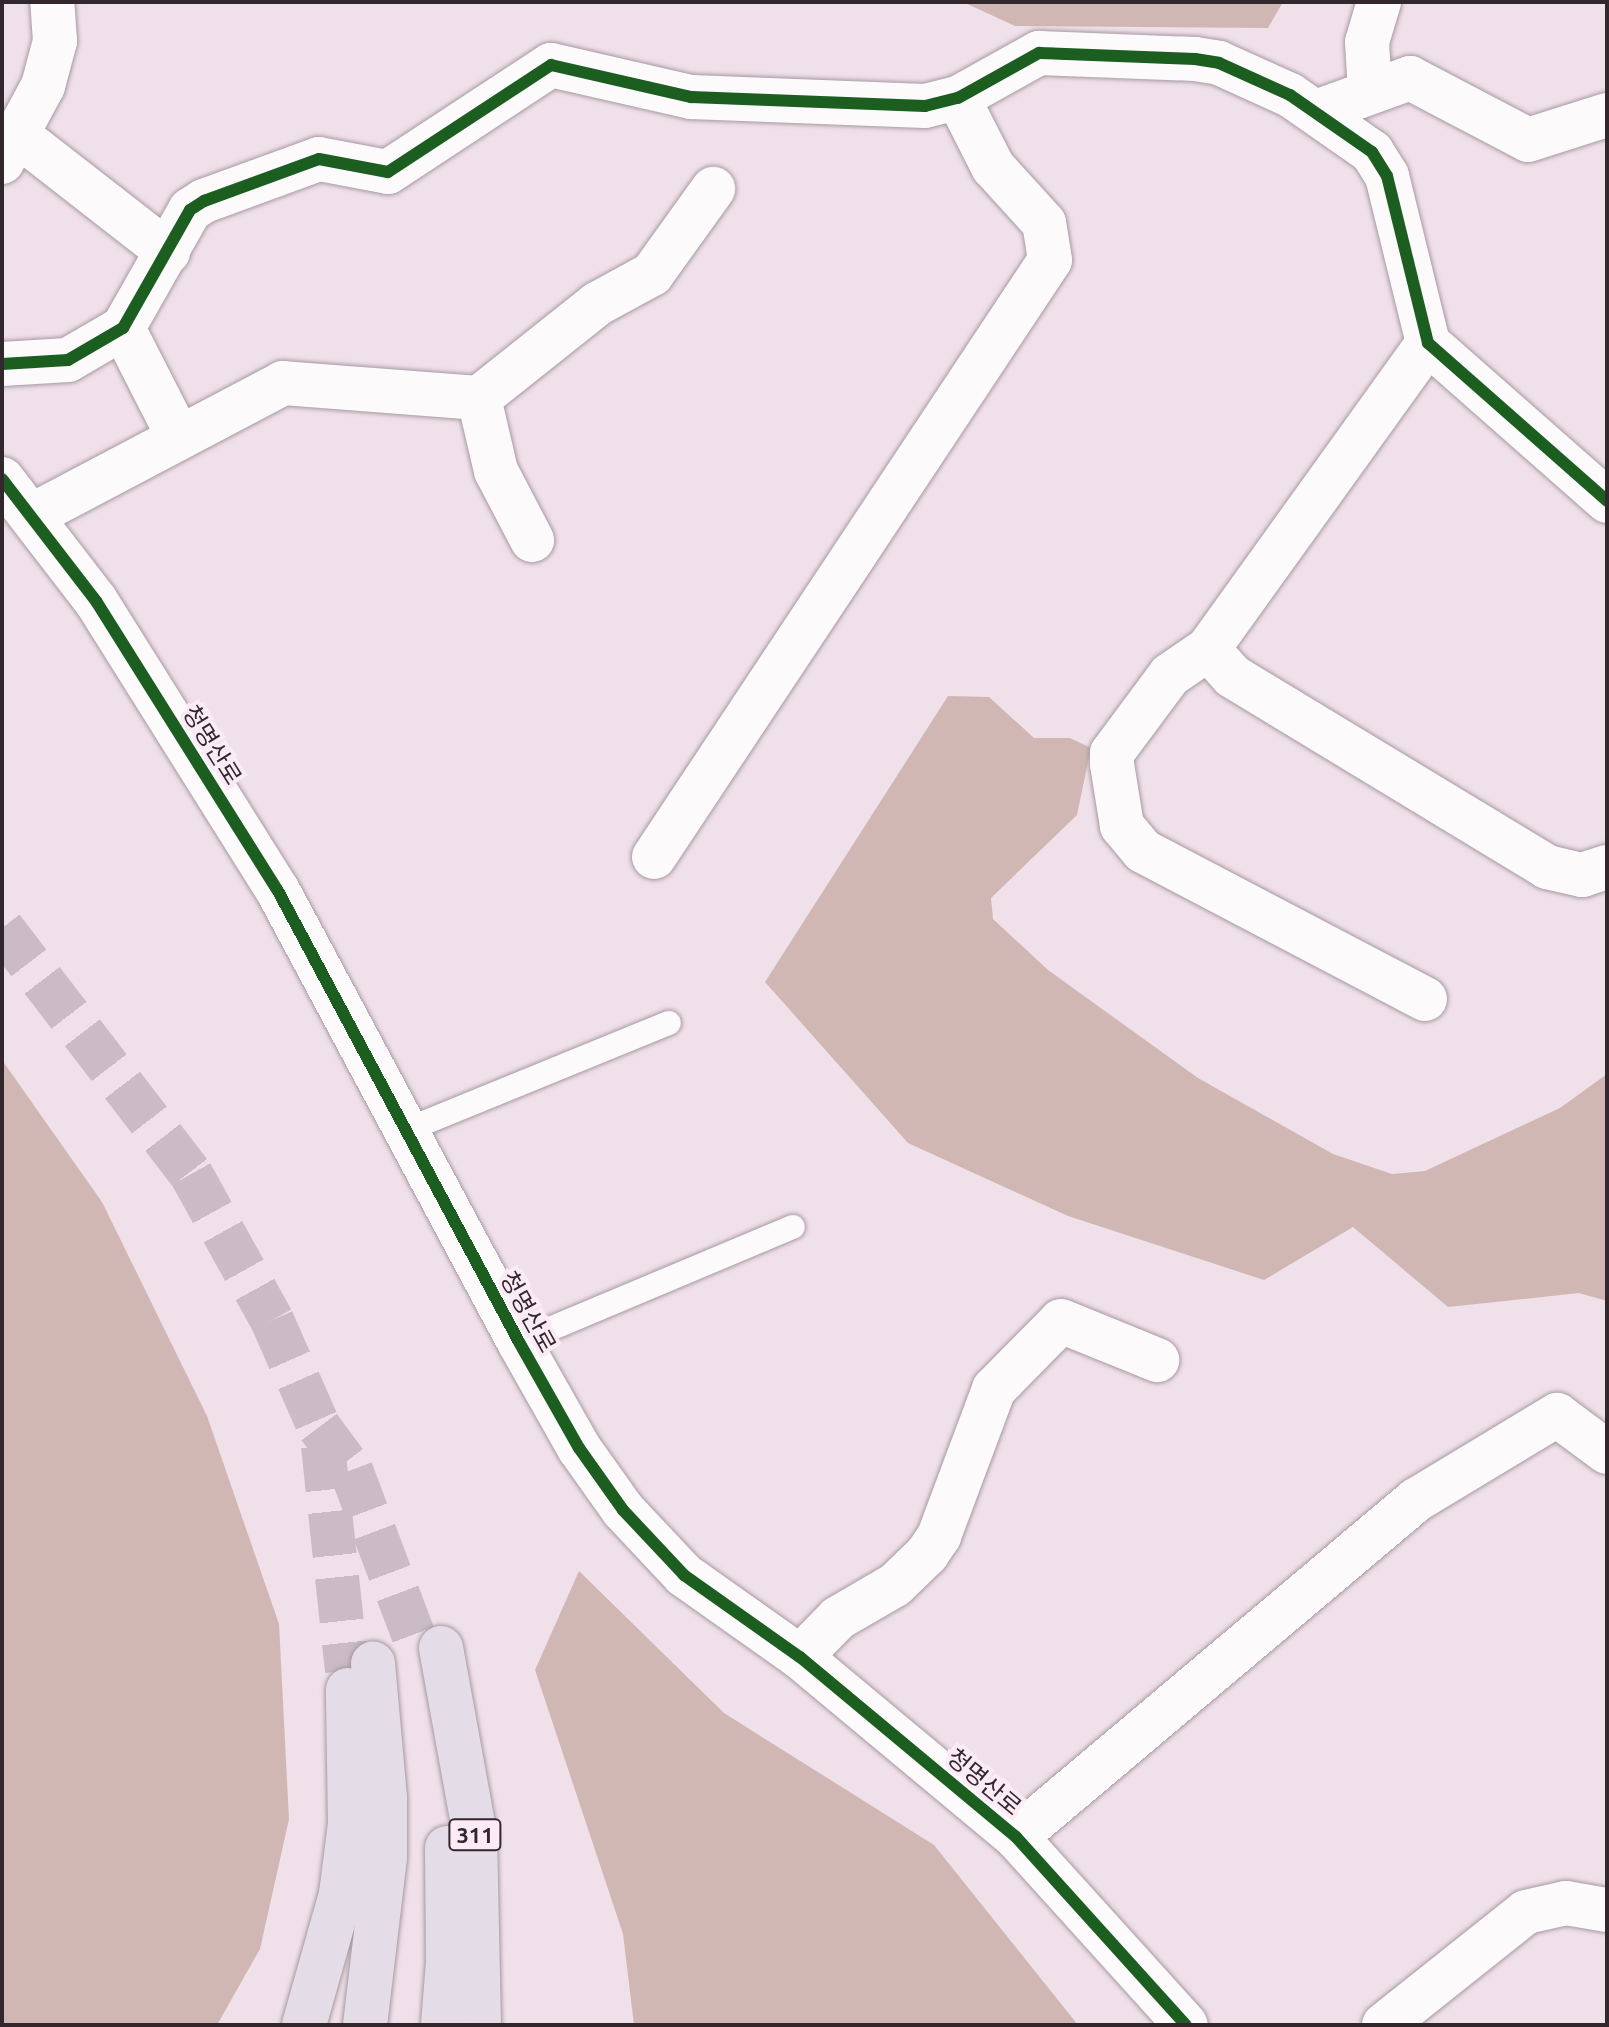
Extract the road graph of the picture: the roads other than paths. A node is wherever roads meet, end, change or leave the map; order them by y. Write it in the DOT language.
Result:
graph roads {
  1 [pos="52,2"];
  2 [pos="1379,2"];
  3 [pos="1370,92"];
  4 [pos="958,98"];
  5 [pos="1319,111"];
  6 [pos="1607,115"];
  7 [pos="11,149"];
  8 [pos="713,189"];
  9 [pos="168,252"];
  10 [pos="123,328"];
  11 [pos="1428,343"];
  12 [pos="2,364"];
  13 [pos="479,398"];
  14 [pos="179,438"];
  15 [pos="2,479"];
  16 [pos="1607,501"];
  17 [pos="33,515"];
  18 [pos="532,540"];
  19 [pos="1208,649"];
  20 [pos="654,857"];
  21 [pos="1607,867"];
  22 [pos="1425,999"];
  23 [pos="669,1023"];
  24 [pos="404,1131"];
  25 [pos="793,1227"];
  26 [pos="519,1342"];
  27 [pos="1157,1360"];
  28 [pos="1607,1452"];
  29 [pos="800,1657"];
  30 [pos="1016,1837"];
  31 [pos="1607,1910"];
  32 [pos="304,2025"];
  33 [pos="365,2025"];
  34 [pos="443,2025"];
  35 [pos="479,2025"];
  36 [pos="1186,2025"];
  37 [pos="1384,2025"];
  1 -- 7 [label="street"];
  2 -- 3 [label="street"];
  3 -- 5 [label="street"];
  3 -- 6 [label="street"];
  4 -- 5 [label="street"];
  4 -- 9 [label="street"];
  4 -- 20 [label="street"];
  5 -- 11 [label="street"];
  7 -- 9 [label="street"];
  8 -- 13 [label="street"];
  9 -- 10 [label="street"];
  10 -- 12 [label="street"];
  10 -- 14 [label="street"];
  11 -- 16 [label="street"];
  11 -- 19 [label="street"];
  13 -- 14 [label="street"];
  13 -- 18 [label="street"];
  14 -- 17 [label="street"];
  15 -- 17 [label="street, 청명산로"];
  17 -- 24 [label="street, 청명산로"];
  19 -- 21 [label="street"];
  19 -- 22 [label="street"];
  23 -- 24 [label="lane"];
  24 -- 26 [label="street, 청명산로"];
  25 -- 26 [label="lane"];
  26 -- 29 [label="street, 청명산로"];
  27 -- 29 [label="street"];
  28 -- 30 [label="street"];
  29 -- 30 [label="street, 청명산로"];
  30 -- 36 [label="street, 청명산로"];
  31 -- 37 [label="street"];
  32 -- 33 [label="highway"];
  34 -- 35 [label="highway, 311"];
}
